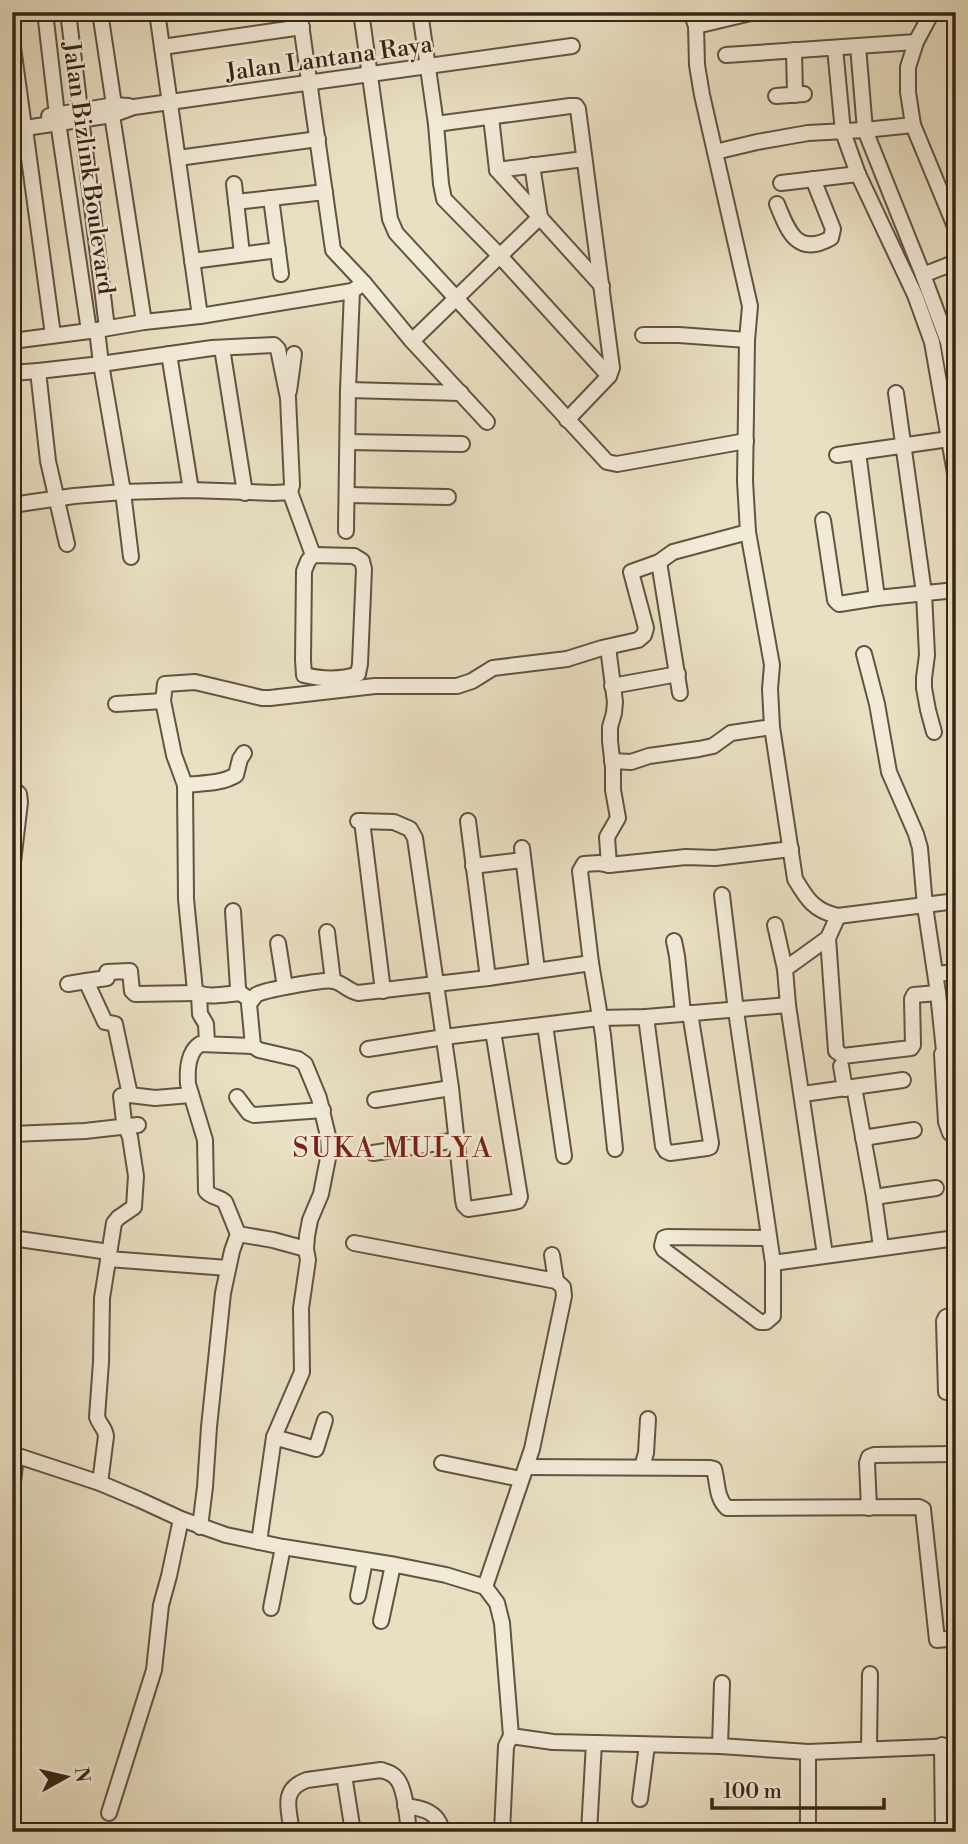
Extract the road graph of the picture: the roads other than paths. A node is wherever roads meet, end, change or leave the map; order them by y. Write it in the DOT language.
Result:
graph roads {
  1 [pos="45,12"];
  2 [pos="68,12"];
  3 [pos="100,12"];
  4 [pos="157,12"];
  5 [pos="361,12"];
  6 [pos="420,12"];
  7 [pos="755,12"];
  8 [pos="932,12"];
  9 [pos="693,19"];
  10 [pos="300,20"];
  11 [pos="12,40"];
  12 [pos="916,42"];
  13 [pos="572,46"];
  14 [pos="858,46"];
  15 [pos="162,47"];
  16 [pos="835,48"];
  17 [pos="794,50"];
  18 [pos="726,55"];
  19 [pos="428,66"];
  20 [pos="370,75"];
  21 [pos="310,83"];
  22 [pos="776,96"];
  23 [pos="170,103"];
  24 [pos="113,110"];
  25 [pos="81,115"];
  26 [pos="491,117"];
  27 [pos="58,119"];
  28 [pos="436,124"];
  29 [pos="18,125"];
  30 [pos="913,125"];
  31 [pos="865,130"];
  32 [pos="843,132"];
  33 [pos="318,139"];
  34 [pos="715,152"];
  35 [pos="177,158"];
  36 [pos="584,159"];
  37 [pos="532,165"];
  38 [pos="497,170"];
  39 [pos="858,174"];
  40 [pos="813,179"];
  41 [pos="782,183"];
  42 [pos="234,184"];
  43 [pos="325,191"];
  44 [pos="271,198"];
  45 [pos="236,202"];
  46 [pos="777,204"];
  47 [pos="540,217"];
  48 [pos="956,229"];
  49 [pos="278,250"];
  50 [pos="242,254"];
  51 [pos="499,256"];
  52 [pos="192,261"];
  53 [pos="956,262"];
  54 [pos="281,274"];
  55 [pos="923,275"];
  56 [pos="602,286"];
  57 [pos="358,287"];
  58 [pos="922,292"];
  59 [pos="455,297"];
  60 [pos="200,316"];
  61 [pos="144,322"];
  62 [pos="98,330"];
  63 [pos="53,335"];
  64 [pos="643,335"];
  65 [pos="747,340"];
  66 [pos="12,341"];
  67 [pos="412,341"];
  68 [pos="222,348"];
  69 [pos="169,354"];
  70 [pos="293,354"];
  71 [pos="102,364"];
  72 [pos="38,371"];
  73 [pos="12,373"];
  74 [pos="610,376"];
  75 [pos="956,387"];
  76 [pos="348,390"];
  77 [pos="461,393"];
  78 [pos="896,393"];
  79 [pos="288,398"];
  80 [pos="567,420"];
  81 [pos="487,422"];
  82 [pos="952,438"];
  83 [pos="746,441"];
  84 [pos="348,442"];
  85 [pos="462,444"];
  86 [pos="903,446"];
  87 [pos="858,452"];
  88 [pos="837,455"];
  89 [pos="956,479"];
  90 [pos="191,491"];
  91 [pos="123,492"];
  92 [pos="290,492"];
  93 [pos="245,493"];
  94 [pos="347,495"];
  95 [pos="448,497"];
  96 [pos="56,499"];
  97 [pos="12,505"];
  98 [pos="823,520"];
  99 [pos="346,531"];
  100 [pos="748,532"];
  101 [pos="67,544"];
  102 [pos="313,555"];
  103 [pos="131,557"];
  104 [pos="659,562"];
  105 [pos="956,590"];
  106 [pos="924,593"];
  107 [pos="877,598"];
  108 [pos="608,647"];
  109 [pos="864,654"];
  110 [pos="678,674"];
  111 [pos="612,686"];
  112 [pos="680,693"];
  113 [pos="163,701"];
  114 [pos="116,704"];
  115 [pos="772,727"];
  116 [pos="934,732"];
  117 [pos="244,753"];
  118 [pos="612,761"];
  119 [pos="185,785"];
  120 [pos="12,787"];
  121 [pos="468,821"];
  122 [pos="791,849"];
  123 [pos="609,865"];
  124 [pos="473,866"];
  125 [pos="12,871"];
  126 [pos="722,895"];
  127 [pos="956,901"];
  128 [pos="925,906"];
  129 [pos="233,911"];
  130 [pos="838,916"];
  131 [pos="775,925"];
  132 [pos="327,932"];
  133 [pos="828,938"];
  134 [pos="674,941"];
  135 [pos="278,943"];
  136 [pos="591,963"];
  137 [pos="785,969"];
  138 [pos="537,970"];
  139 [pos="956,972"];
  140 [pos="936,974"];
  141 [pos="488,978"];
  142 [pos="86,981"];
  143 [pos="333,981"];
  144 [pos="68,984"];
  145 [pos="435,984"];
  146 [pos="285,986"];
  147 [pos="383,991"];
  148 [pos="938,993"];
  149 [pos="198,994"];
  150 [pos="246,997"];
  151 [pos="788,1004"];
  152 [pos="736,1010"];
  153 [pos="686,1013"];
  154 [pos="646,1017"];
  155 [pos="599,1018"];
  156 [pos="545,1025"];
  157 [pos="494,1031"];
  158 [pos="444,1037"];
  159 [pos="207,1043"];
  160 [pos="253,1046"];
  161 [pos="368,1049"];
  162 [pos="950,1051"];
  163 [pos="841,1066"];
  164 [pos="903,1080"];
  165 [pos="451,1088"];
  166 [pos="849,1088"];
  167 [pos="803,1094"];
  168 [pos="130,1095"];
  169 [pos="191,1095"];
  170 [pos="237,1097"];
  171 [pos="375,1100"];
  172 [pos="323,1110"];
  173 [pos="132,1126"];
  174 [pos="914,1130"];
  175 [pos="12,1134"];
  176 [pos="863,1138"];
  177 [pos="956,1139"];
  178 [pos="457,1140"];
  179 [pos="615,1149"];
  180 [pos="373,1153"];
  181 [pos="564,1157"];
  182 [pos="936,1188"];
  183 [pos="874,1198"];
  184 [pos="238,1234"];
  185 [pos="12,1238"];
  186 [pos="769,1238"];
  187 [pos="956,1238"];
  188 [pos="354,1243"];
  189 [pos="881,1247"];
  190 [pos="306,1249"];
  191 [pos="108,1255"];
  192 [pos="552,1255"];
  193 [pos="825,1255"];
  194 [pos="773,1263"];
  195 [pos="228,1268"];
  196 [pos="555,1281"];
  197 [pos="956,1314"];
  198 [pos="946,1392"];
  199 [pos="648,1419"];
  200 [pos="325,1420"];
  201 [pos="274,1437"];
  202 [pos="956,1454"];
  203 [pos="14,1455"];
  204 [pos="442,1463"];
  205 [pos="642,1468"];
  206 [pos="524,1473"];
  207 [pos="100,1483"];
  208 [pos="12,1491"];
  209 [pos="870,1508"];
  210 [pos="181,1519"];
  211 [pos="200,1527"];
  212 [pos="259,1542"];
  213 [pos="283,1547"];
  214 [pos="365,1561"];
  215 [pos="393,1565"];
  216 [pos="485,1587"];
  217 [pos="358,1596"];
  218 [pos="271,1608"];
  219 [pos="381,1621"];
  220 [pos="956,1638"];
  221 [pos="870,1674"];
  222 [pos="722,1683"];
  223 [pos="511,1736"];
  224 [pos="594,1743"];
  225 [pos="647,1745"];
  226 [pos="949,1745"];
  227 [pos="720,1746"];
  228 [pos="869,1749"];
  229 [pos="808,1752"];
  230 [pos="344,1775"];
  231 [pos="640,1799"];
  232 [pos="405,1806"];
  233 [pos="109,1812"];
  234 [pos="292,1832"];
  235 [pos="353,1832"];
  236 [pos="409,1832"];
  237 [pos="442,1832"];
  238 [pos="502,1832"];
  239 [pos="589,1832"];
  240 [pos="806,1832"];
  241 [pos="943,1832"];
  1 -- 27 [label="street, Jalan Bizlink Boulevard"];
  2 -- 25 [label="street, Jalan Bizlink Boulevard"];
  3 -- 24 [label="street"];
  4 -- 15 [label="street"];
  5 -- 20 [label="street"];
  6 -- 19 [label="street"];
  7 -- 9 [label="street"];
  8 -- 12 [label="street"];
  9 -- 34 [label="street"];
  10 -- 15 [label="street"];
  10 -- 21 [label="street"];
  11 -- 29 [label="street"];
  12 -- 14 [label="street"];
  12 -- 30 [label="street"];
  13 -- 19 [label="street, Jalan Lantana Raya"];
  14 -- 16 [label="street"];
  14 -- 31 [label="street"];
  15 -- 23 [label="street"];
  16 -- 17 [label="street"];
  16 -- 32 [label="street"];
  17 -- 18 [label="street"];
  17 -- 22 [label="street"];
  19 -- 20 [label="street, Jalan Lantana Raya"];
  19 -- 28 [label="street"];
  20 -- 21 [label="street, Jalan Lantana Raya"];
  20 -- 59 [label="street"];
  21 -- 23 [label="street, Jalan Lantana Raya"];
  21 -- 33 [label="street"];
  23 -- 24 [label="street, Jalan Lantana Raya"];
  23 -- 35 [label="street"];
  24 -- 25 [label="street, Jalan Lantana Raya"];
  24 -- 61 [label="street"];
  25 -- 27 [label="street, Jalan Lantana Raya"];
  25 -- 62 [label="street, Jalan Bizlink Boulevard"];
  26 -- 28 [label="street"];
  26 -- 36 [label="street"];
  26 -- 38 [label="street"];
  27 -- 29 [label="street, Jalan Lantana Raya"];
  27 -- 62 [label="street, Jalan Bizlink Boulevard"];
  28 -- 51 [label="street"];
  29 -- 63 [label="street"];
  30 -- 31 [label="street"];
  30 -- 48 [label="street"];
  31 -- 32 [label="street"];
  31 -- 55 [label="street"];
  32 -- 34 [label="street"];
  32 -- 39 [label="street"];
  33 -- 35 [label="street"];
  33 -- 43 [label="street"];
  34 -- 65 [label="street"];
  35 -- 52 [label="street"];
  36 -- 37 [label="street"];
  36 -- 56 [label="street"];
  37 -- 38 [label="street"];
  37 -- 47 [label="street"];
  38 -- 47 [label="street"];
  39 -- 40 [label="street"];
  39 -- 58 [label="street"];
  40 -- 41 [label="street"];
  40 -- 46 [label="street"];
  42 -- 45 [label="street"];
  43 -- 44 [label="street"];
  43 -- 57 [label="street"];
  44 -- 45 [label="street"];
  44 -- 49 [label="street"];
  45 -- 50 [label="street"];
  47 -- 51 [label="street"];
  47 -- 56 [label="street"];
  49 -- 50 [label="street"];
  49 -- 54 [label="street"];
  50 -- 52 [label="street"];
  51 -- 59 [label="street"];
  51 -- 74 [label="street"];
  52 -- 60 [label="street"];
  53 -- 55 [label="street"];
  55 -- 58 [label="street"];
  56 -- 74 [label="street"];
  57 -- 60 [label="street"];
  57 -- 67 [label="street"];
  57 -- 76 [label="street"];
  58 -- 75 [label="street"];
  58 -- 82 [label="street"];
  59 -- 67 [label="street"];
  59 -- 80 [label="street"];
  60 -- 61 [label="street"];
  61 -- 62 [label="street"];
  62 -- 63 [label="street"];
  62 -- 71 [label="street"];
  63 -- 66 [label="street"];
  64 -- 65 [label="street"];
  65 -- 83 [label="street"];
  67 -- 77 [label="street"];
  68 -- 69 [label="street"];
  68 -- 79 [label="street"];
  68 -- 93 [label="street"];
  69 -- 71 [label="street"];
  69 -- 90 [label="street"];
  70 -- 79 [label="street"];
  71 -- 72 [label="street"];
  71 -- 91 [label="street"];
  72 -- 73 [label="street"];
  72 -- 96 [label="street"];
  74 -- 80 [label="street"];
  76 -- 77 [label="street"];
  76 -- 84 [label="street"];
  77 -- 81 [label="street"];
  78 -- 86 [label="street"];
  79 -- 92 [label="street"];
  80 -- 83 [label="street"];
  82 -- 86 [label="street"];
  82 -- 89 [label="street"];
  83 -- 100 [label="street"];
  84 -- 85 [label="street"];
  84 -- 94 [label="street"];
  86 -- 87 [label="street"];
  86 -- 106 [label="street"];
  87 -- 88 [label="street"];
  87 -- 107 [label="street"];
  90 -- 91 [label="street"];
  90 -- 93 [label="street"];
  91 -- 96 [label="street"];
  91 -- 103 [label="street"];
  92 -- 93 [label="street"];
  92 -- 102 [label="street"];
  94 -- 95 [label="street"];
  94 -- 99 [label="street"];
  96 -- 97 [label="street"];
  96 -- 101 [label="street"];
  98 -- 107 [label="street"];
  100 -- 104 [label="street"];
  100 -- 115 [label="street"];
  102 -- 102 [label="street"];
  104 -- 108 [label="street"];
  104 -- 110 [label="street"];
  105 -- 106 [label="street"];
  106 -- 107 [label="street"];
  106 -- 116 [label="street"];
  108 -- 111 [label="street"];
  108 -- 113 [label="street"];
  109 -- 128 [label="street"];
  110 -- 111 [label="street"];
  110 -- 112 [label="street"];
  111 -- 118 [label="street"];
  113 -- 114 [label="street"];
  113 -- 119 [label="street"];
  115 -- 118 [label="street"];
  115 -- 122 [label="street"];
  117 -- 119 [label="street"];
  118 -- 123 [label="street"];
  119 -- 149 [label="street"];
  120 -- 125 [label="street"];
  121 -- 124 [label="street"];
  122 -- 123 [label="street"];
  122 -- 130 [label="street"];
  123 -- 136 [label="street"];
  124 -- 138 [label="street"];
  124 -- 141 [label="street"];
  126 -- 152 [label="street"];
  127 -- 128 [label="street"];
  128 -- 130 [label="street"];
  128 -- 140 [label="street"];
  129 -- 150 [label="street"];
  130 -- 133 [label="street"];
  131 -- 137 [label="street"];
  132 -- 143 [label="street"];
  133 -- 137 [label="street"];
  133 -- 148 [label="street"];
  134 -- 153 [label="street"];
  135 -- 146 [label="street"];
  136 -- 138 [label="street"];
  136 -- 155 [label="street"];
  137 -- 151 [label="street"];
  138 -- 141 [label="street"];
  139 -- 140 [label="street"];
  140 -- 148 [label="street"];
  141 -- 145 [label="street"];
  142 -- 144 [label="street"];
  142 -- 149 [label="street"];
  142 -- 168 [label="street"];
  143 -- 146 [label="street"];
  143 -- 147 [label="street"];
  145 -- 147 [label="street"];
  145 -- 147 [label="street"];
  145 -- 158 [label="street"];
  146 -- 150 [label="street"];
  148 -- 162 [label="street"];
  149 -- 150 [label="street"];
  149 -- 159 [label="street"];
  150 -- 160 [label="street"];
  151 -- 152 [label="street"];
  151 -- 167 [label="street"];
  152 -- 153 [label="street"];
  152 -- 186 [label="street"];
  153 -- 154 [label="street"];
  153 -- 154 [label="street"];
  154 -- 155 [label="street"];
  155 -- 156 [label="street"];
  155 -- 179 [label="street"];
  156 -- 157 [label="street"];
  156 -- 181 [label="street"];
  157 -- 158 [label="street"];
  157 -- 178 [label="street"];
  158 -- 161 [label="street"];
  158 -- 165 [label="street"];
  159 -- 160 [label="street"];
  159 -- 169 [label="street"];
  160 -- 172 [label="street"];
  162 -- 177 [label="street"];
  163 -- 166 [label="street"];
  164 -- 166 [label="street"];
  165 -- 171 [label="street"];
  165 -- 178 [label="street"];
  166 -- 167 [label="street"];
  166 -- 176 [label="street"];
  167 -- 193 [label="street"];
  168 -- 169 [label="street"];
  168 -- 173 [label="street"];
  169 -- 184 [label="street"];
  170 -- 172 [label="street"];
  172 -- 190 [label="street"];
  173 -- 175 [label="street"];
  173 -- 191 [label="street"];
  174 -- 176 [label="street"];
  176 -- 183 [label="street"];
  178 -- 180 [label="street"];
  182 -- 183 [label="street"];
  183 -- 189 [label="street"];
  184 -- 190 [label="street"];
  184 -- 195 [label="street"];
  185 -- 191 [label="street"];
  186 -- 194 [label="street"];
  186 -- 194 [label="street"];
  187 -- 189 [label="street"];
  188 -- 196 [label="street"];
  189 -- 193 [label="street"];
  190 -- 201 [label="street"];
  191 -- 195 [label="street"];
  191 -- 207 [label="street"];
  192 -- 196 [label="street"];
  193 -- 194 [label="street"];
  195 -- 211 [label="street"];
  196 -- 206 [label="street"];
  197 -- 198 [label="street"];
  199 -- 205 [label="street"];
  200 -- 201 [label="street"];
  201 -- 212 [label="street"];
  202 -- 209 [label="street"];
  203 -- 207 [label="street"];
  203 -- 208 [label="street"];
  204 -- 206 [label="street"];
  205 -- 206 [label="street"];
  205 -- 209 [label="street"];
  206 -- 216 [label="street"];
  207 -- 210 [label="street"];
  209 -- 220 [label="street"];
  210 -- 211 [label="street"];
  210 -- 233 [label="street"];
  211 -- 212 [label="street"];
  212 -- 213 [label="street"];
  213 -- 214 [label="street"];
  213 -- 218 [label="street"];
  214 -- 215 [label="street"];
  214 -- 217 [label="street"];
  215 -- 216 [label="street"];
  215 -- 219 [label="street"];
  216 -- 223 [label="street"];
  221 -- 228 [label="street"];
  222 -- 227 [label="street"];
  223 -- 224 [label="street"];
  223 -- 238 [label="street"];
  224 -- 225 [label="street"];
  224 -- 239 [label="street"];
  225 -- 227 [label="street"];
  225 -- 231 [label="street"];
  226 -- 228 [label="street"];
  226 -- 241 [label="street"];
  227 -- 229 [label="street"];
  228 -- 229 [label="street"];
  229 -- 240 [label="street"];
  230 -- 232 [label="street"];
  230 -- 234 [label="street"];
  230 -- 235 [label="street"];
  232 -- 236 [label="street"];
  232 -- 237 [label="street"];
}
